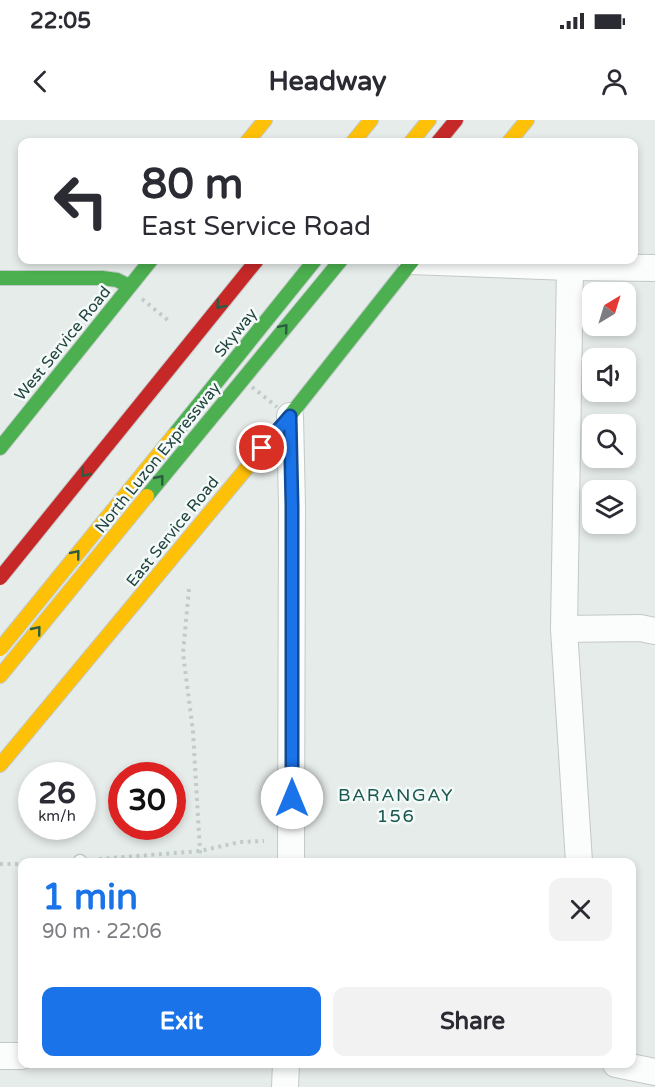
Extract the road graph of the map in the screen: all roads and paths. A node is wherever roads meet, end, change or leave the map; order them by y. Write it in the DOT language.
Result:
graph roads {
  1 [pos="265,120"];
  2 [pos="354,120"];
  3 [pos="371,120"];
  4 [pos="429,120"];
  5 [pos="456,120"];
  6 [pos="527,120"];
  7 [pos="250,138"];
  8 [pos="339,138"];
  9 [pos="356,138"];
  10 [pos="414,138"];
  11 [pos="441,138"];
  12 [pos="511,138"];
  13 [pos="148,264"];
  14 [pos="238,264"];
  15 [pos="254,264"];
  16 [pos="312,264"];
  17 [pos="338,264"];
  18 [pos="409,264"];
  19 [pos="502,264"];
  20 [pos="570,267"];
  21 [pos="655,267"];
  22 [pos="0,278"];
  23 [pos="129,286"];
  24 [pos="290,416"];
  25 [pos="0,448"];
  26 [pos="0,556"];
  27 [pos="0,578"];
  28 [pos="190,579"];
  29 [pos="564,629"];
  30 [pos="655,631"];
  31 [pos="0,649"];
  32 [pos="0,676"];
  33 [pos="0,765"];
  34 [pos="200,851"];
  35 [pos="292,853"];
  36 [pos="124,858"];
  37 [pos="199,858"];
  38 [pos="579,858"];
  39 [pos="0,864"];
  40 [pos="18,864"];
  41 [pos="0,1056"];
  42 [pos="18,1056"];
  43 [pos="286,1068"];
  44 [pos="636,1068"];
  45 [pos="655,1072"];
  46 [pos="285,1087"];
  1 -- 7 [label="main road"];
  2 -- 8 [label="main road"];
  3 -- 9 [label="main road"];
  4 -- 10 [label="main road"];
  5 -- 11 [label="main road"];
  6 -- 12 [label="main road"];
  13 -- 23 [label="main road, West Service Road"];
  14 -- 26 [label="main road"];
  15 -- 27 [label="main road, Skyway, one-way, bridge"];
  31 -- 16 [label="main road, Skyway, one-way, bridge"];
  32 -- 17 [label="main road, North Luzon Expressway, one-way"];
  18 -- 24 [label="main road, East Service Road"];
  19 -- 20 [label="street"];
  20 -- 21 [label="street"];
  20 -- 29 [label="street"];
  22 -- 23 [label="main road"];
  23 -- 25 [label="main road, West Service Road"];
  24 -- 33 [label="main road, East Service Road"];
  24 -- 35 [label="street"];
  28 -- 34 [label="path"];
  29 -- 30 [label="street"];
  29 -- 38 [label="street"];
  34 -- 35 [label="path"];
  34 -- 36 [label="path"];
  34 -- 37 [label="path"];
  39 -- 40 [label="path"];
  41 -- 42 [label="street"];
  43 -- 46 [label="street"];
  44 -- 45 [label="street"];
}
